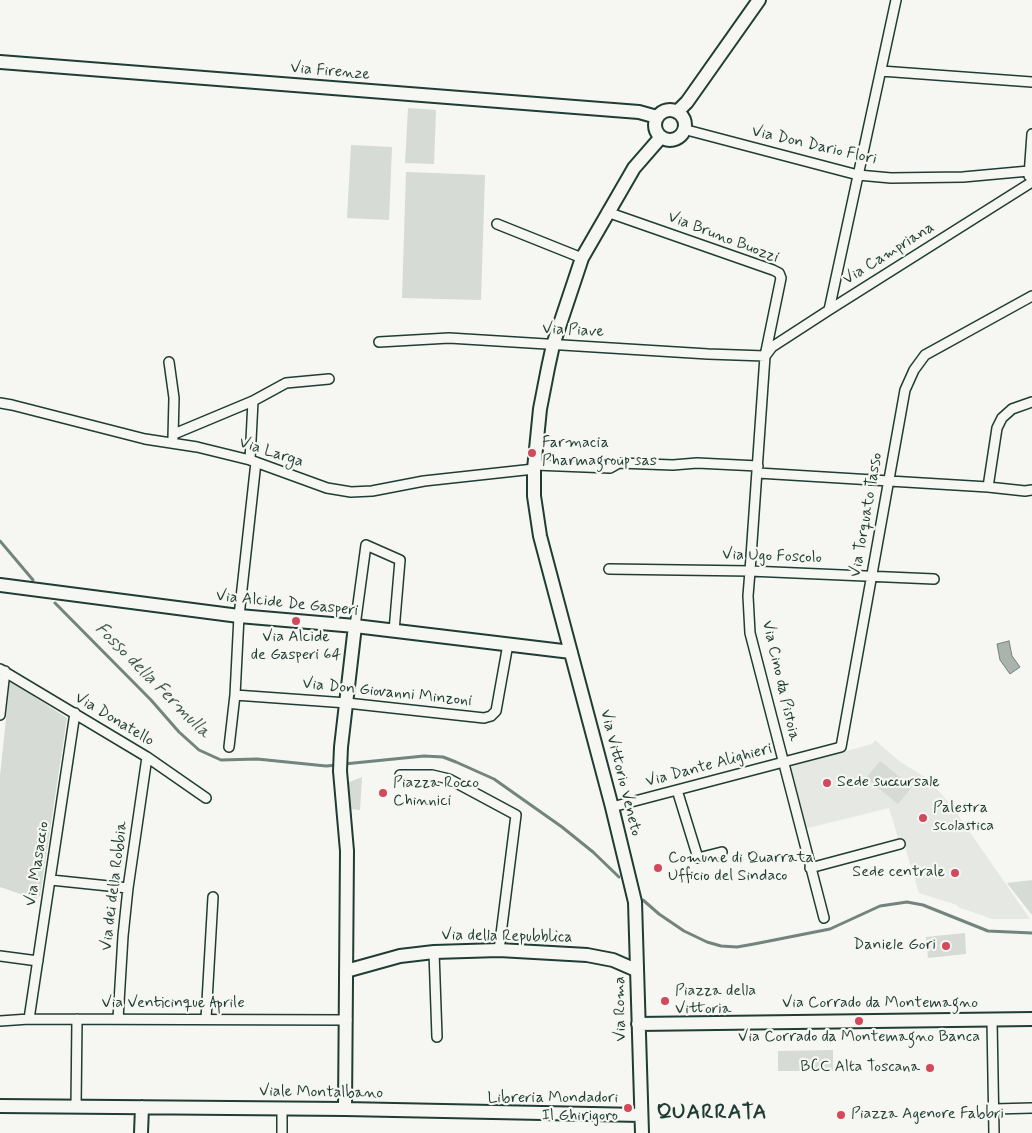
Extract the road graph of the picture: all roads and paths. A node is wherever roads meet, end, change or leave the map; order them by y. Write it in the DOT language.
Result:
graph roads {
  1 [pos="759,0"];
  2 [pos="896,0"];
  3 [pos="0,62"];
  4 [pos="881,72"];
  5 [pos="1032,82"];
  6 [pos="676,112"];
  7 [pos="657,117"];
  8 [pos="684,129"];
  9 [pos="1032,134"];
  10 [pos="661,137"];
  11 [pos="1029,171"];
  12 [pos="858,176"];
  13 [pos="1031,183"];
  14 [pos="607,212"];
  15 [pos="497,224"];
  16 [pos="582,258"];
  17 [pos="1032,296"];
  18 [pos="829,310"];
  19 [pos="379,342"];
  20 [pos="553,345"];
  21 [pos="765,356"];
  22 [pos="169,362"];
  23 [pos="329,379"];
  24 [pos="253,401"];
  25 [pos="1032,402"];
  26 [pos="0,403"];
  27 [pos="174,438"];
  28 [pos="253,461"];
  29 [pos="535,467"];
  30 [pos="758,470"];
  31 [pos="889,482"];
  32 [pos="988,487"];
  33 [pos="1032,490"];
  34 [pos="609,569"];
  35 [pos="750,571"];
  36 [pos="872,576"];
  37 [pos="934,580"];
  38 [pos="0,585"];
  39 [pos="239,616"];
  40 [pos="355,626"];
  41 [pos="394,631"];
  42 [pos="508,644"];
  43 [pos="571,652"];
  44 [pos="2,670"];
  45 [pos="235,694"];
  46 [pos="347,703"];
  47 [pos="75,713"];
  48 [pos="0,715"];
  49 [pos="229,747"];
  50 [pos="147,757"];
  51 [pos="784,762"];
  52 [pos="400,775"];
  53 [pos="677,790"];
  54 [pos="206,798"];
  55 [pos="612,806"];
  56 [pos="900,844"];
  57 [pos="722,852"];
  58 [pos="810,868"];
  59 [pos="51,880"];
  60 [pos="128,888"];
  61 [pos="213,897"];
  62 [pos="635,902"];
  63 [pos="824,918"];
  64 [pos="499,950"];
  65 [pos="434,952"];
  66 [pos="0,956"];
  67 [pos="38,961"];
  68 [pos="636,970"];
  69 [pos="346,971"];
  70 [pos="29,1019"];
  71 [pos="77,1019"];
  72 [pos="118,1019"];
  73 [pos="206,1019"];
  74 [pos="1032,1019"];
  75 [pos="0,1020"];
  76 [pos="347,1020"];
  77 [pos="992,1020"];
  78 [pos="638,1024"];
  79 [pos="437,1038"];
  80 [pos="0,1106"];
  81 [pos="76,1107"];
  82 [pos="142,1107"];
  83 [pos="282,1108"];
  84 [pos="1032,1108"];
  85 [pos="346,1109"];
  86 [pos="994,1109"];
  87 [pos="641,1115"];
  88 [pos="141,1133"];
  89 [pos="282,1133"];
  90 [pos="642,1133"];
  91 [pos="994,1133"];
  1 -- 6 [label="street"];
  2 -- 4 [label="street"];
  3 -- 7 [label="street, Via Firenze"];
  4 -- 5 [label="street"];
  4 -- 12 [label="street"];
  6 -- 7 [label="street"];
  6 -- 8 [label="street"];
  7 -- 10 [label="street"];
  8 -- 10 [label="street"];
  8 -- 12 [label="street, Via Don Dario Flori"];
  9 -- 11 [label="street"];
  10 -- 14 [label="street, Via Vittorio Veneto"];
  11 -- 12 [label="street, Via Don Dario Flori"];
  11 -- 13 [label="street"];
  12 -- 18 [label="street"];
  13 -- 18 [label="street, Via Campriana"];
  14 -- 16 [label="street, Via Vittorio Veneto"];
  14 -- 21 [label="street, Via Bruno Buozzi"];
  15 -- 16 [label="street"];
  16 -- 20 [label="street, Via Vittorio Veneto"];
  17 -- 31 [label="street, Via Torquato Tasso"];
  18 -- 21 [label="street, Via Campriana"];
  19 -- 20 [label="street, Via Piave"];
  20 -- 21 [label="street, Via Piave"];
  20 -- 29 [label="street, Via Vittorio Veneto"];
  21 -- 30 [label="street, Via Cino da Pistoia"];
  22 -- 27 [label="street"];
  23 -- 24 [label="street"];
  24 -- 27 [label="street"];
  24 -- 28 [label="street"];
  25 -- 32 [label="street"];
  26 -- 27 [label="street, Via Larga"];
  27 -- 28 [label="street, Via Larga"];
  28 -- 29 [label="street, Via Larga"];
  28 -- 39 [label="street"];
  29 -- 30 [label="street, Via Larga"];
  29 -- 43 [label="street, Via Vittorio Veneto"];
  30 -- 31 [label="street, Via Larga"];
  30 -- 35 [label="street, Via Cino da Pistoia"];
  31 -- 32 [label="street, Via Larga"];
  31 -- 36 [label="street, Via Torquato Tasso"];
  32 -- 33 [label="street, Via Larga"];
  34 -- 35 [label="street, Via Ugo Foscolo"];
  35 -- 36 [label="street, Via Ugo Foscolo"];
  35 -- 51 [label="street, Via Cino da Pistoia"];
  36 -- 37 [label="street, Via Ugo Foscolo"];
  36 -- 51 [label="street, Via Torquato Tasso"];
  38 -- 39 [label="street, Via Alcide De Gasperi"];
  39 -- 40 [label="street, Via Alcide De Gasperi"];
  39 -- 45 [label="street"];
  40 -- 41 [label="street, Via Alcide De Gasperi"];
  40 -- 41 [label="street"];
  40 -- 46 [label="street"];
  41 -- 42 [label="street, Via Alcide De Gasperi"];
  42 -- 43 [label="street, Via Alcide De Gasperi"];
  42 -- 46 [label="street, Via Don Giovanni Minzoni"];
  43 -- 55 [label="street, Via Vittorio Veneto"];
  44 -- 47 [label="street, Via Donatello"];
  44 -- 48 [label="street, Via Donatello"];
  45 -- 46 [label="street, Via Don Giovanni Minzoni"];
  45 -- 49 [label="street"];
  46 -- 69 [label="street"];
  47 -- 50 [label="street, Via Donatello"];
  47 -- 59 [label="street, Via Masaccio"];
  50 -- 54 [label="street, Via Donatello"];
  50 -- 60 [label="street, Via dei della Robbia"];
  51 -- 53 [label="street, Via Dante Alighieri"];
  51 -- 58 [label="street, Via Cino da Pistoia"];
  52 -- 64 [label="street"];
  53 -- 55 [label="street, Via Dante Alighieri"];
  53 -- 57 [label="street"];
  55 -- 62 [label="street, Via Vittorio Veneto"];
  56 -- 58 [label="street"];
  58 -- 63 [label="street, Via Cino da Pistoia"];
  59 -- 60 [label="street"];
  59 -- 67 [label="street, Via Masaccio"];
  60 -- 72 [label="street, Via dei della Robbia"];
  61 -- 73 [label="street"];
  62 -- 68 [label="street, Via Roma"];
  64 -- 65 [label="street, Via della Repubblica"];
  64 -- 68 [label="street, Via della Repubblica"];
  65 -- 69 [label="street, Via della Repubblica"];
  65 -- 79 [label="street"];
  66 -- 67 [label="street"];
  67 -- 70 [label="street, Via Masaccio"];
  68 -- 78 [label="street, Via Roma"];
  69 -- 76 [label="street"];
  70 -- 71 [label="street, Via Venticinque Aprile"];
  70 -- 75 [label="street, Via Venticinque Aprile"];
  71 -- 72 [label="street, Via Venticinque Aprile"];
  71 -- 81 [label="street"];
  72 -- 73 [label="street, Via Venticinque Aprile"];
  73 -- 76 [label="street, Via Venticinque Aprile"];
  74 -- 77 [label="street, Via Corrado da Montemagno"];
  76 -- 85 [label="street"];
  77 -- 78 [label="street, Via Corrado da Montemagno"];
  77 -- 86 [label="street"];
  78 -- 87 [label="street, Via Roma"];
  80 -- 81 [label="street, Viale Montalbano"];
  81 -- 82 [label="street, Viale Montalbano"];
  82 -- 83 [label="street, Viale Montalbano"];
  82 -- 88 [label="street"];
  83 -- 85 [label="street, Viale Montalbano"];
  83 -- 89 [label="street"];
  84 -- 86 [label="street"];
  85 -- 87 [label="street, Viale Montalbano"];
  86 -- 91 [label="street"];
  87 -- 90 [label="street, Via Roma"];
}
